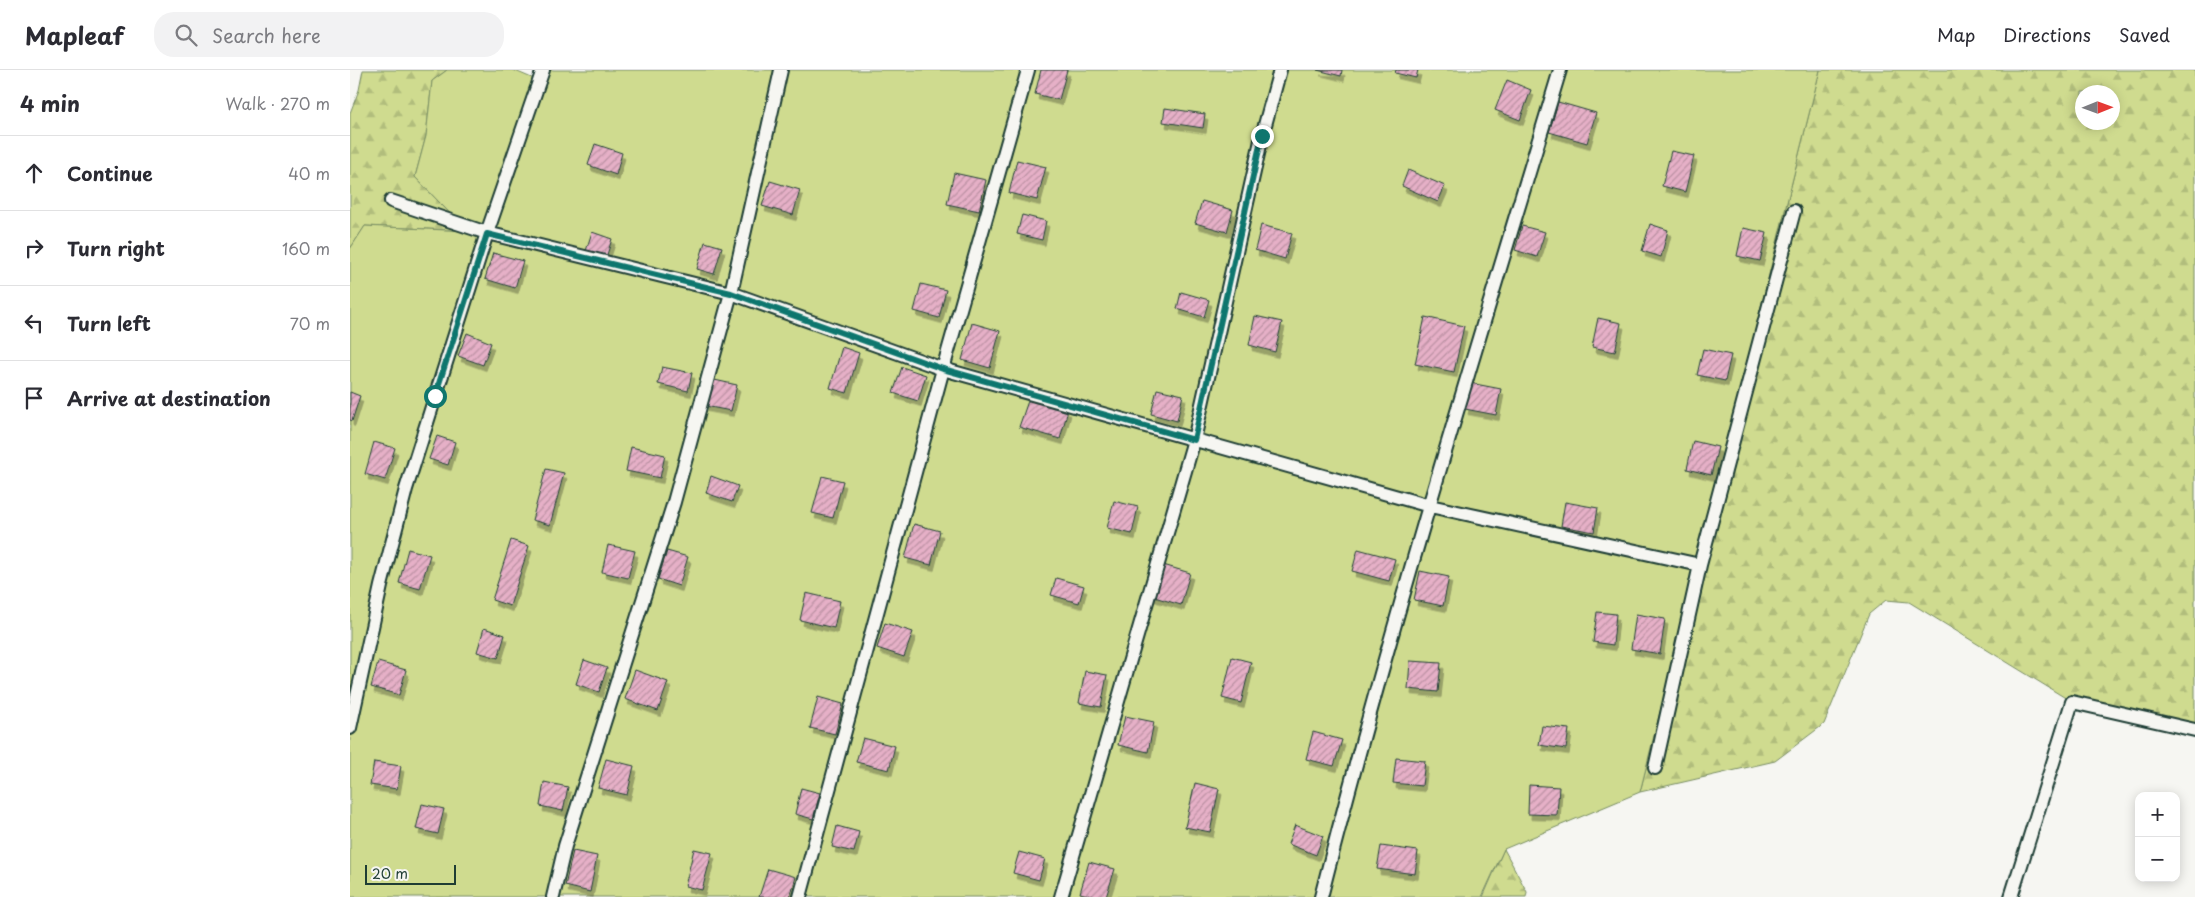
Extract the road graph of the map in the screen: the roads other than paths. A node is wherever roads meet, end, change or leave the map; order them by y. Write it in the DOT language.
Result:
graph roads {
  1 [pos="543,70"];
  2 [pos="781,70"];
  3 [pos="1028,70"];
  4 [pos="1280,70"];
  5 [pos="1560,70"];
  6 [pos="392,201"];
  7 [pos="1794,211"];
  8 [pos="487,234"];
  9 [pos="731,293"];
  10 [pos="943,369"];
  11 [pos="1194,440"];
  12 [pos="1430,506"];
  13 [pos="1700,565"];
  14 [pos="350,728"];
  15 [pos="2195,730"];
  16 [pos="1655,768"];
  17 [pos="553,897"];
  18 [pos="800,897"];
  19 [pos="1061,897"];
  20 [pos="1321,897"];
  21 [pos="2011,897"];
  1 -- 8 [label="lane"];
  2 -- 9 [label="lane"];
  3 -- 10 [label="lane"];
  4 -- 11 [label="lane"];
  5 -- 12 [label="lane"];
  6 -- 8 [label="lane"];
  7 -- 13 [label="lane"];
  8 -- 9 [label="lane"];
  8 -- 14 [label="lane"];
  9 -- 10 [label="lane"];
  9 -- 17 [label="lane"];
  10 -- 11 [label="lane"];
  10 -- 18 [label="lane"];
  11 -- 12 [label="lane"];
  11 -- 19 [label="lane"];
  12 -- 13 [label="lane"];
  12 -- 20 [label="lane"];
  13 -- 16 [label="lane"];
  15 -- 21 [label="lane"];
}
